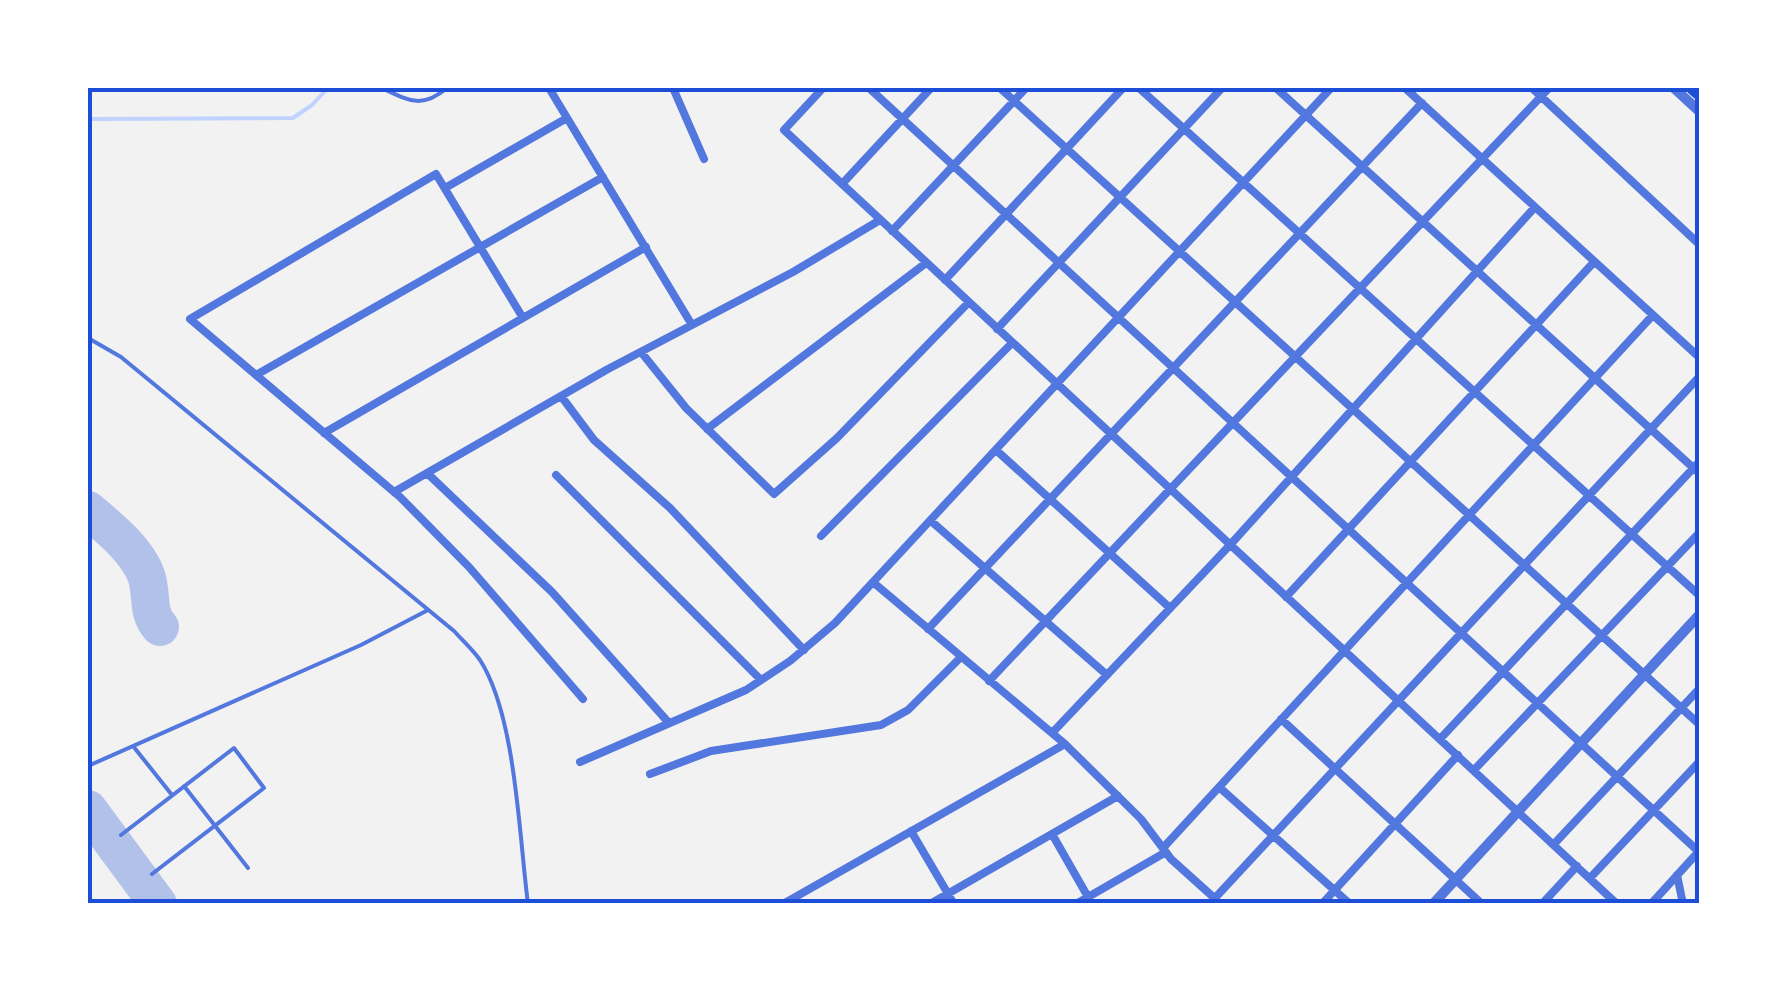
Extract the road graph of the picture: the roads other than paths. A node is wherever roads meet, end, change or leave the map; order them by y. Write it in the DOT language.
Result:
graph roads {
  1 [pos="382,88"];
  2 [pos="447,88"];
  3 [pos="549,88"];
  4 [pos="673,88"];
  5 [pos="823,88"];
  6 [pos="870,88"];
  7 [pos="931,88"];
  8 [pos="1000,88"];
  9 [pos="1026,88"];
  10 [pos="1124,88"];
  11 [pos="1139,88"];
  12 [pos="1222,88"];
  13 [pos="1276,88"];
  14 [pos="1330,88"];
  15 [pos="1404,88"];
  16 [pos="1532,88"];
  17 [pos="1549,88"];
  18 [pos="1674,88"];
  19 [pos="1693,88"];
  20 [pos="1700,94"];
  21 [pos="1541,96"];
  22 [pos="1014,100"];
  23 [pos="1422,103"];
  24 [pos="1700,112"];
  25 [pos="1306,114"];
  26 [pos="567,118"];
  27 [pos="903,118"];
  28 [pos="1184,128"];
  29 [pos="1067,148"];
  30 [pos="1482,158"];
  31 [pos="704,159"];
  32 [pos="954,166"];
  33 [pos="1362,166"];
  34 [pos="603,177"];
  35 [pos="1243,182"];
  36 [pos="842,184"];
  37 [pos="445,188"];
  38 [pos="1120,197"];
  39 [pos="1535,207"];
  40 [pos="1007,214"];
  41 [pos="880,220"];
  42 [pos="1423,222"];
  43 [pos="892,231"];
  44 [pos="1299,233"];
  45 [pos="1700,244"];
  46 [pos="480,247"];
  47 [pos="646,247"];
  48 [pos="1179,251"];
  49 [pos="926,262"];
  50 [pos="1059,262"];
  51 [pos="1594,262"];
  52 [pos="1477,271"];
  53 [pos="945,280"];
  54 [pos="1360,288"];
  55 [pos="969,302"];
  56 [pos="1235,302"];
  57 [pos="1653,316"];
  58 [pos="1118,317"];
  59 [pos="523,318"];
  60 [pos="692,325"];
  61 [pos="1536,325"];
  62 [pos="997,329"];
  63 [pos="88,338"];
  64 [pos="1416,339"];
  65 [pos="1012,343"];
  66 [pos="641,352"];
  67 [pos="1295,356"];
  68 [pos="1700,358"];
  69 [pos="1174,368"];
  70 [pos="256,375"];
  71 [pos="1700,376"];
  72 [pos="1595,378"];
  73 [pos="1056,384"];
  74 [pos="1474,392"];
  75 [pos="562,396"];
  76 [pos="1352,408"];
  77 [pos="1233,422"];
  78 [pos="707,428"];
  79 [pos="1650,429"];
  80 [pos="324,433"];
  81 [pos="1110,435"];
  82 [pos="1533,445"];
  83 [pos="996,450"];
  84 [pos="1410,462"];
  85 [pos="1697,467"];
  86 [pos="427,473"];
  87 [pos="556,475"];
  88 [pos="1292,476"];
  89 [pos="1170,490"];
  90 [pos="394,492"];
  91 [pos="1589,496"];
  92 [pos="1050,499"];
  93 [pos="1469,514"];
  94 [pos="931,521"];
  95 [pos="1348,529"];
  96 [pos="1700,532"];
  97 [pos="1631,534"];
  98 [pos="821,536"];
  99 [pos="1230,545"];
  100 [pos="1110,553"];
  101 [pos="1524,565"];
  102 [pos="1667,566"];
  103 [pos="985,569"];
  104 [pos="1406,582"];
  105 [pos="874,583"];
  106 [pos="1700,596"];
  107 [pos="1286,597"];
  108 [pos="1566,604"];
  109 [pos="1170,608"];
  110 [pos="428,610"];
  111 [pos="1700,614"];
  112 [pos="1045,621"];
  113 [pos="928,629"];
  114 [pos="1461,633"];
  115 [pos="1602,636"];
  116 [pos="804,650"];
  117 [pos="1343,650"];
  118 [pos="962,657"];
  119 [pos="1503,672"];
  120 [pos="1644,674"];
  121 [pos="1106,675"];
  122 [pos="761,680"];
  123 [pos="989,680"];
  124 [pos="1700,688"];
  125 [pos="583,700"];
  126 [pos="1398,700"];
  127 [pos="1538,703"];
  128 [pos="1681,708"];
  129 [pos="1281,719"];
  130 [pos="669,724"];
  131 [pos="1700,725"];
  132 [pos="1052,733"];
  133 [pos="1440,738"];
  134 [pos="1581,743"];
  135 [pos="1065,744"];
  136 [pos="133,746"];
  137 [pos="1458,755"];
  138 [pos="1700,761"];
  139 [pos="580,762"];
  140 [pos="88,766"];
  141 [pos="1335,768"];
  142 [pos="1474,770"];
  143 [pos="650,774"];
  144 [pos="1617,777"];
  145 [pos="184,786"];
  146 [pos="1219,786"];
  147 [pos="172,796"];
  148 [pos="1118,796"];
  149 [pos="1654,810"];
  150 [pos="1518,811"];
  151 [pos="1395,824"];
  152 [pos="215,826"];
  153 [pos="911,831"];
  154 [pos="1052,834"];
  155 [pos="122,835"];
  156 [pos="1273,835"];
  157 [pos="1554,844"];
  158 [pos="1165,850"];
  159 [pos="1699,850"];
  160 [pos="1577,866"];
  161 [pos="248,868"];
  162 [pos="152,874"];
  163 [pos="1677,875"];
  164 [pos="1590,878"];
  165 [pos="1456,880"];
  166 [pos="1335,890"];
  167 [pos="804,891"];
  168 [pos="948,894"];
  169 [pos="1088,896"];
  170 [pos="1218,901"];
  171 [pos="528,904"];
  172 [pos="783,904"];
  173 [pos="811,904"];
  174 [pos="930,904"];
  175 [pos="954,904"];
  176 [pos="1076,904"];
  177 [pos="1322,904"];
  178 [pos="1350,904"];
  179 [pos="1433,904"];
  180 [pos="1482,904"];
  181 [pos="1542,904"];
  182 [pos="1617,904"];
  183 [pos="1651,904"];
  184 [pos="1683,904"];
  1 -- 2 [label="lane"];
  3 -- 26 [label="street"];
  4 -- 31 [label="street"];
  5 -- 36 [label="street"];
  6 -- 27 [label="street"];
  7 -- 27 [label="street"];
  8 -- 22 [label="street"];
  9 -- 22 [label="street"];
  10 -- 29 [label="street"];
  11 -- 28 [label="street"];
  12 -- 28 [label="street"];
  13 -- 25 [label="street"];
  14 -- 25 [label="street"];
  15 -- 23 [label="street"];
  16 -- 21 [label="street"];
  17 -- 21 [label="street"];
  18 -- 24 [label="street"];
  19 -- 20 [label="highway"];
  21 -- 30 [label="street"];
  21 -- 45 [label="street"];
  22 -- 29 [label="street"];
  22 -- 32 [label="street"];
  23 -- 30 [label="street"];
  23 -- 33 [label="street"];
  25 -- 33 [label="street"];
  25 -- 35 [label="street"];
  26 -- 34 [label="street"];
  26 -- 37 [label="street"];
  27 -- 32 [label="street"];
  27 -- 36 [label="street"];
  28 -- 35 [label="street"];
  28 -- 38 [label="street"];
  29 -- 38 [label="street"];
  29 -- 40 [label="street"];
  30 -- 39 [label="street"];
  30 -- 42 [label="street"];
  32 -- 40 [label="street"];
  32 -- 43 [label="street"];
  33 -- 42 [label="street"];
  33 -- 44 [label="street"];
  34 -- 46 [label="street"];
  34 -- 47 [label="street"];
  35 -- 44 [label="street"];
  35 -- 48 [label="street"];
  36 -- 41 [label="street"];
  37 -- 46 [label="street"];
  37 -- 70 [label="street"];
  38 -- 48 [label="street"];
  38 -- 50 [label="street"];
  39 -- 51 [label="street"];
  39 -- 52 [label="street"];
  40 -- 50 [label="street"];
  40 -- 53 [label="street"];
  41 -- 43 [label="street"];
  41 -- 60 [label="street"];
  42 -- 52 [label="street"];
  42 -- 54 [label="street"];
  43 -- 49 [label="street"];
  44 -- 54 [label="street"];
  44 -- 56 [label="street"];
  46 -- 59 [label="street"];
  46 -- 70 [label="street"];
  47 -- 59 [label="street"];
  47 -- 60 [label="street"];
  48 -- 56 [label="street"];
  48 -- 58 [label="street"];
  49 -- 53 [label="street"];
  49 -- 78 [label="street"];
  50 -- 58 [label="street"];
  50 -- 62 [label="street"];
  51 -- 57 [label="street"];
  51 -- 61 [label="street"];
  52 -- 61 [label="street"];
  52 -- 64 [label="street"];
  53 -- 55 [label="street"];
  54 -- 64 [label="street"];
  54 -- 67 [label="street"];
  55 -- 62 [label="street"];
  55 -- 78 [label="street"];
  56 -- 67 [label="street"];
  56 -- 69 [label="street"];
  57 -- 68 [label="street"];
  57 -- 72 [label="street"];
  58 -- 69 [label="street"];
  58 -- 73 [label="street"];
  59 -- 80 [label="street"];
  60 -- 66 [label="street"];
  61 -- 72 [label="street"];
  61 -- 74 [label="street"];
  62 -- 65 [label="street"];
  63 -- 110 [label="lane"];
  64 -- 74 [label="street"];
  64 -- 76 [label="street"];
  65 -- 73 [label="street"];
  65 -- 98 [label="street"];
  66 -- 75 [label="street"];
  66 -- 78 [label="street"];
  67 -- 76 [label="street"];
  67 -- 77 [label="street"];
  69 -- 77 [label="street"];
  69 -- 81 [label="street"];
  70 -- 80 [label="street"];
  71 -- 79 [label="street"];
  72 -- 79 [label="street"];
  72 -- 82 [label="street"];
  73 -- 81 [label="street"];
  73 -- 83 [label="street"];
  74 -- 82 [label="street"];
  74 -- 84 [label="street"];
  75 -- 86 [label="street"];
  75 -- 116 [label="street"];
  76 -- 84 [label="street"];
  76 -- 88 [label="street"];
  77 -- 88 [label="street"];
  77 -- 89 [label="street"];
  79 -- 85 [label="street"];
  79 -- 91 [label="street"];
  80 -- 90 [label="street"];
  81 -- 89 [label="street"];
  81 -- 92 [label="street"];
  82 -- 91 [label="street"];
  82 -- 93 [label="street"];
  83 -- 92 [label="street"];
  83 -- 94 [label="street"];
  84 -- 93 [label="street"];
  84 -- 95 [label="street"];
  85 -- 97 [label="street"];
  86 -- 90 [label="street"];
  86 -- 130 [label="street"];
  87 -- 122 [label="street"];
  88 -- 95 [label="street"];
  88 -- 99 [label="street"];
  89 -- 99 [label="street"];
  89 -- 100 [label="street"];
  90 -- 125 [label="street"];
  91 -- 97 [label="street"];
  91 -- 101 [label="street"];
  92 -- 100 [label="street"];
  92 -- 103 [label="street"];
  93 -- 101 [label="street"];
  93 -- 104 [label="street"];
  94 -- 103 [label="street"];
  94 -- 105 [label="street"];
  95 -- 104 [label="street"];
  95 -- 107 [label="street"];
  96 -- 102 [label="street"];
  97 -- 102 [label="street"];
  97 -- 108 [label="street"];
  99 -- 107 [label="street"];
  99 -- 109 [label="street"];
  100 -- 109 [label="street"];
  100 -- 112 [label="street"];
  101 -- 108 [label="street"];
  101 -- 114 [label="street"];
  102 -- 106 [label="street"];
  102 -- 115 [label="street"];
  103 -- 112 [label="street"];
  103 -- 113 [label="street"];
  104 -- 114 [label="street"];
  104 -- 117 [label="street"];
  105 -- 113 [label="street"];
  105 -- 116 [label="street"];
  107 -- 117 [label="street"];
  108 -- 115 [label="street"];
  108 -- 119 [label="street"];
  109 -- 121 [label="street"];
  110 -- 136 [label="lane"];
  110 -- 171 [label="lane"];
  111 -- 120 [label="street"];
  112 -- 121 [label="street"];
  112 -- 123 [label="street"];
  113 -- 118 [label="street"];
  114 -- 119 [label="street"];
  114 -- 126 [label="street"];
  115 -- 120 [label="street"];
  115 -- 127 [label="street"];
  116 -- 122 [label="street"];
  117 -- 126 [label="street"];
  117 -- 129 [label="street"];
  118 -- 123 [label="street"];
  118 -- 143 [label="street"];
  119 -- 127 [label="street"];
  119 -- 133 [label="street"];
  120 -- 128 [label="street"];
  120 -- 134 [label="street"];
  121 -- 132 [label="street"];
  122 -- 130 [label="street"];
  123 -- 132 [label="street"];
  124 -- 128 [label="street"];
  126 -- 133 [label="street"];
  126 -- 141 [label="street"];
  127 -- 134 [label="street"];
  127 -- 142 [label="street"];
  128 -- 131 [label="street"];
  128 -- 144 [label="street"];
  129 -- 141 [label="street"];
  129 -- 146 [label="street"];
  130 -- 139 [label="street"];
  132 -- 135 [label="street"];
  133 -- 137 [label="street"];
  134 -- 144 [label="street"];
  134 -- 150 [label="street"];
  135 -- 148 [label="street"];
  135 -- 153 [label="street"];
  136 -- 140 [label="lane"];
  136 -- 147 [label="lane"];
  137 -- 142 [label="street"];
  137 -- 151 [label="street"];
  138 -- 149 [label="street"];
  141 -- 151 [label="street"];
  141 -- 156 [label="street"];
  142 -- 150 [label="street"];
  144 -- 149 [label="street"];
  144 -- 157 [label="street"];
  145 -- 147 [label="lane"];
  145 -- 152 [label="lane"];
  145 -- 152 [label="lane"];
  146 -- 156 [label="street"];
  146 -- 158 [label="street"];
  147 -- 155 [label="lane"];
  148 -- 154 [label="street"];
  148 -- 158 [label="street"];
  149 -- 159 [label="street"];
  149 -- 164 [label="street"];
  150 -- 157 [label="street"];
  150 -- 165 [label="street"];
  151 -- 165 [label="street"];
  151 -- 166 [label="street"];
  152 -- 161 [label="lane"];
  152 -- 162 [label="lane"];
  153 -- 167 [label="street"];
  153 -- 168 [label="street"];
  154 -- 168 [label="street"];
  154 -- 169 [label="street"];
  156 -- 166 [label="street"];
  156 -- 170 [label="street"];
  157 -- 160 [label="street"];
  158 -- 169 [label="street"];
  158 -- 170 [label="street"];
  159 -- 163 [label="street"];
  160 -- 164 [label="street"];
  160 -- 181 [label="street"];
  163 -- 183 [label="street"];
  163 -- 184 [label="street"];
  164 -- 182 [label="street"];
  165 -- 179 [label="street"];
  165 -- 180 [label="street"];
  166 -- 177 [label="street"];
  166 -- 178 [label="street"];
  167 -- 172 [label="street"];
  167 -- 173 [label="street"];
  168 -- 174 [label="street"];
  168 -- 175 [label="street"];
  169 -- 176 [label="street"];
}
